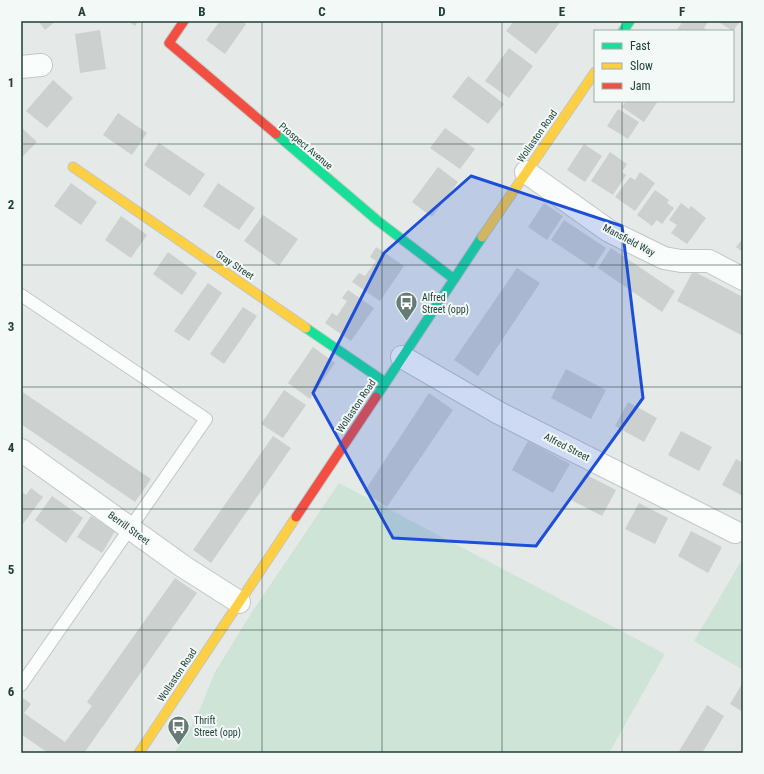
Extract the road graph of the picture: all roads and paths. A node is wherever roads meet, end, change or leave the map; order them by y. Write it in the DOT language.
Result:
graph roads {
  1 [pos="184,21"];
  2 [pos="630,21"];
  3 [pos="625,30"];
  4 [pos="594,73"];
  5 [pos="73,167"];
  6 [pos="526,172"];
  7 [pos="454,279"];
  8 [pos="743,279"];
  9 [pos="21,295"];
  10 [pos="402,357"];
  11 [pos="386,382"];
  12 [pos="21,450"];
  13 [pos="129,529"];
  14 [pos="735,532"];
  15 [pos="239,602"];
  16 [pos="21,685"];
  17 [pos="139,753"];
  1 -- 7 [label="main road, Prospect Avenue"];
  2 -- 3 [label="main road"];
  4 -- 6 [label="main road, Wollaston Road"];
  5 -- 11 [label="main road, Gray Street"];
  6 -- 7 [label="main road, Wollaston Road"];
  6 -- 8 [label="street, Mansfield Way"];
  7 -- 10 [label="main road, Wollaston Road"];
  9 -- 13 [label="lane"];
  10 -- 11 [label="main road, Wollaston Road"];
  10 -- 14 [label="street, Alfred Street"];
  11 -- 15 [label="main road, Wollaston Road"];
  12 -- 13 [label="street, Berrill Street"];
  13 -- 15 [label="street, Berrill Street"];
  13 -- 16 [label="lane"];
  15 -- 17 [label="main road, Wollaston Road"];
}
